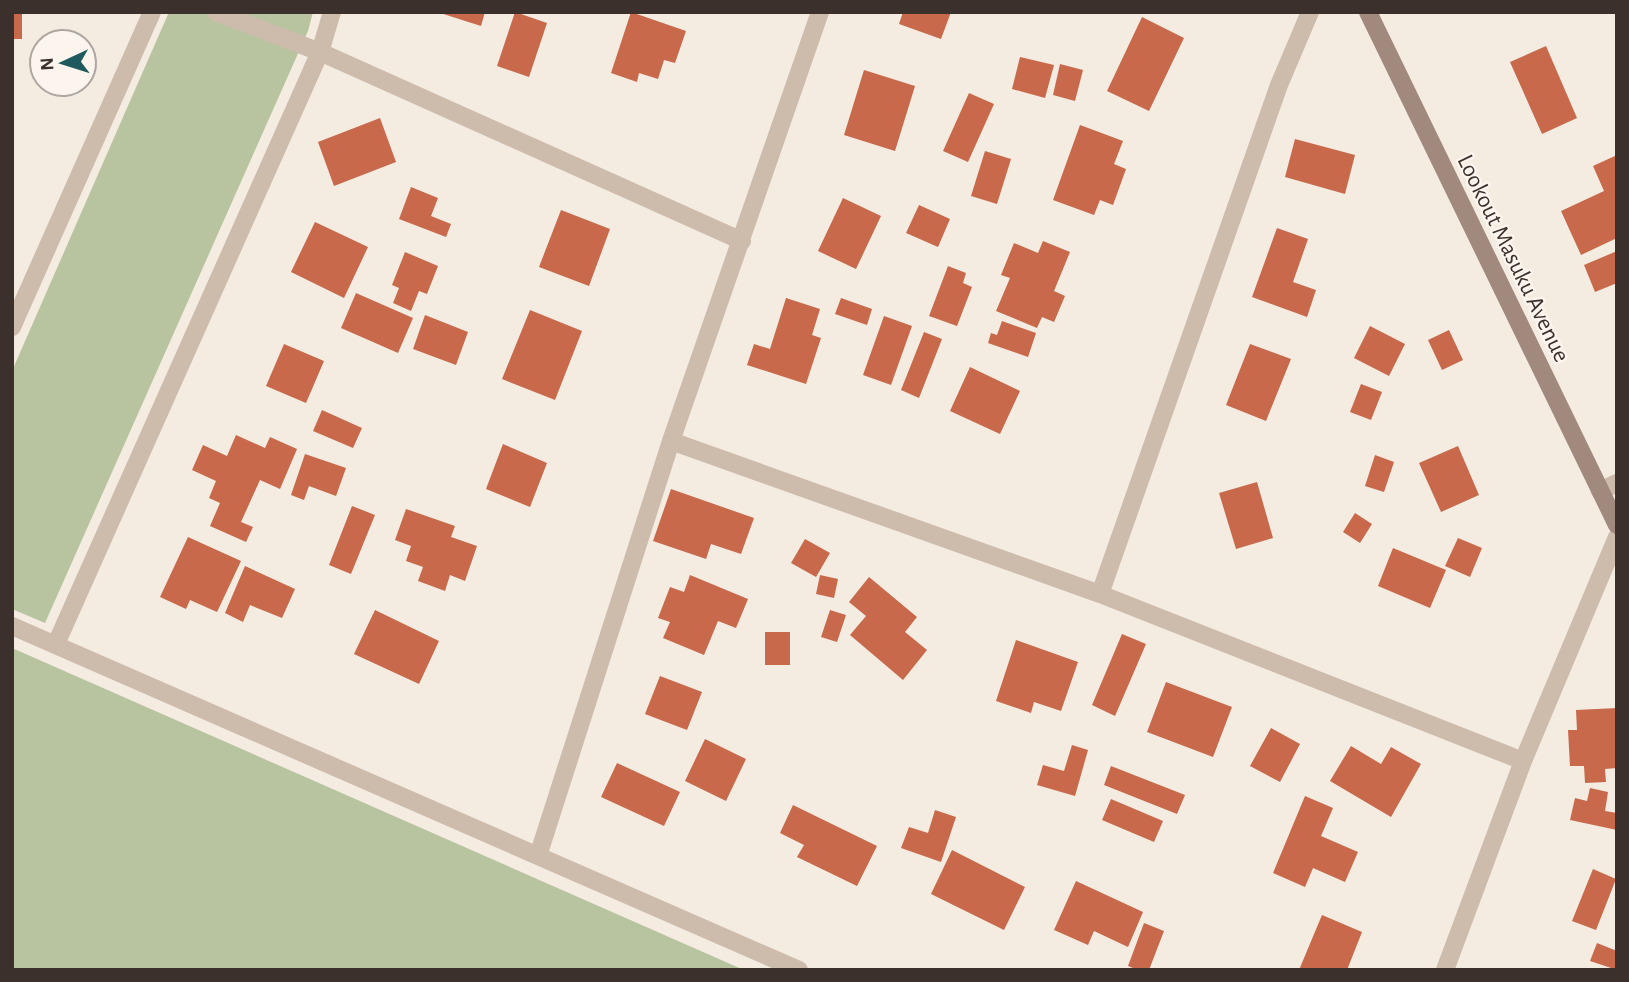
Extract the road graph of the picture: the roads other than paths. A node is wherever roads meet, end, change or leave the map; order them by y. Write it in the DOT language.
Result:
graph roads {
  1 [pos="152,12"];
  2 [pos="216,12"];
  3 [pos="332,12"];
  4 [pos="820,12"];
  5 [pos="1310,12"];
  6 [pos="1368,12"];
  7 [pos="320,52"];
  8 [pos="742,241"];
  9 [pos="12,327"];
  10 [pos="671,441"];
  11 [pos="1617,483"];
  12 [pos="1600,491"];
  13 [pos="1617,525"];
  14 [pos="1617,537"];
  15 [pos="1100,594"];
  16 [pos="12,626"];
  17 [pos="56,644"];
  18 [pos="1523,761"];
  19 [pos="538,856"];
  20 [pos="799,970"];
  21 [pos="1445,970"];
  1 -- 9 [label="street"];
  2 -- 7 [label="street"];
  3 -- 7 [label="street"];
  4 -- 8 [label="street"];
  5 -- 15 [label="street"];
  6 -- 12 [label="street, Lookout Masuku Avenue"];
  7 -- 8 [label="street"];
  7 -- 17 [label="street"];
  8 -- 10 [label="street"];
  10 -- 15 [label="street"];
  10 -- 19 [label="street"];
  11 -- 12 [label="street"];
  12 -- 13 [label="street, Lookout Masuku Avenue"];
  14 -- 18 [label="street"];
  15 -- 18 [label="street"];
  16 -- 17 [label="street"];
  17 -- 19 [label="street"];
  18 -- 21 [label="street"];
  19 -- 20 [label="street"];
}
